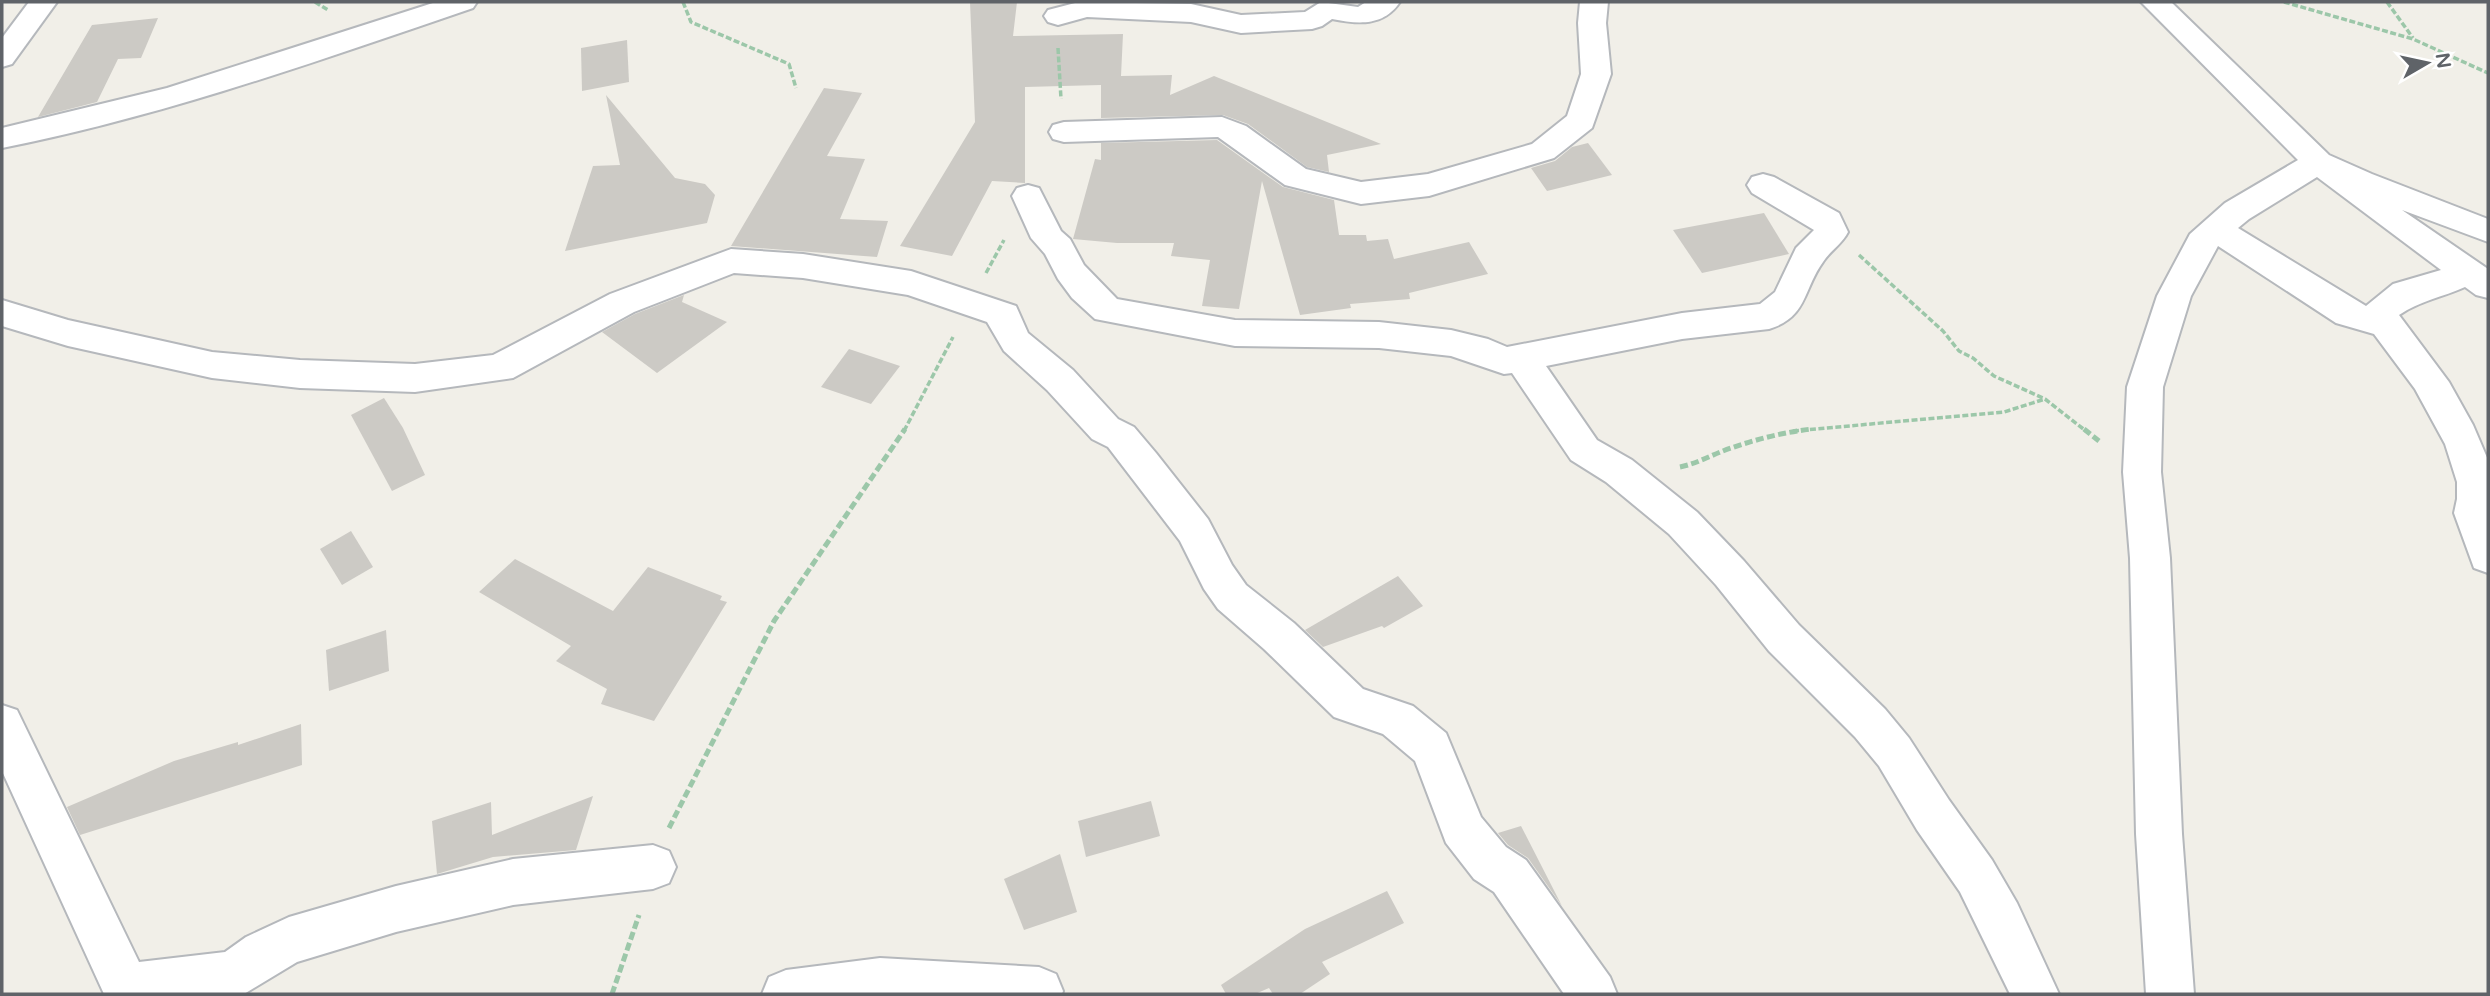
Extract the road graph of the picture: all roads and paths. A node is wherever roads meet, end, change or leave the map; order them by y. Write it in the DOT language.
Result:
graph roads {
  1 [pos="43,2"];
  2 [pos="463,2"];
  3 [pos="683,2"];
  4 [pos="1386,2"];
  5 [pos="1594,2"];
  6 [pos="2155,2"];
  7 [pos="2284,2"];
  8 [pos="2387,2"];
  9 [pos="1100,5"];
  10 [pos="1058,16"];
  11 [pos="2413,38"];
  12 [pos="2,58"];
  13 [pos="2488,73"];
  14 [pos="796,88"];
  15 [pos="1064,132"];
  16 [pos="2,138"];
  17 [pos="2318,162"];
  18 [pos="1763,185"];
  19 [pos="1028,196"];
  20 [pos="2216,230"];
  21 [pos="2488,231"];
  22 [pos="1832,232"];
  23 [pos="2478,279"];
  24 [pos="971,302"];
  25 [pos="2,313"];
  26 [pos="2380,313"];
  27 [pos="1521,358"];
  28 [pos="2045,399"];
  29 [pos="1619,471"];
  30 [pos="2143,482"];
  31 [pos="2488,556"];
  32 [pos="2,724"];
  33 [pos="653,867"];
  34 [pos="128,991"];
  35 [pos="612,994"];
  36 [pos="786,994"];
  37 [pos="1036,994"];
  38 [pos="1593,994"];
  39 [pos="2035,994"];
  40 [pos="2170,994"];
  1 -- 12 [label="street"];
  2 -- 16 [label="street"];
  3 -- 14 [label="path"];
  4 -- 9 [label="street"];
  5 -- 15 [label="street"];
  6 -- 17 [label="street"];
  7 -- 11 [label="path"];
  8 -- 11 [label="path"];
  9 -- 10 [label="street"];
  10 -- 15 [label="path"];
  11 -- 13 [label="path"];
  17 -- 20 [label="street"];
  17 -- 21 [label="street"];
  17 -- 23 [label="street"];
  18 -- 22 [label="street"];
  19 -- 24 [label="path"];
  19 -- 27 [label="street"];
  20 -- 26 [label="street"];
  20 -- 30 [label="street"];
  22 -- 27 [label="street"];
  22 -- 28 [label="path"];
  23 -- 26 [label="street"];
  24 -- 25 [label="street"];
  24 -- 33 [label="path"];
  24 -- 38 [label="street"];
  26 -- 31 [label="street"];
  27 -- 29 [label="street"];
  28 -- 29 [label="path"];
  28 -- 30 [label="path"];
  29 -- 39 [label="street"];
  30 -- 40 [label="street"];
  32 -- 34 [label="street"];
  33 -- 34 [label="street"];
  33 -- 35 [label="path"];
  36 -- 37 [label="street"];
}
